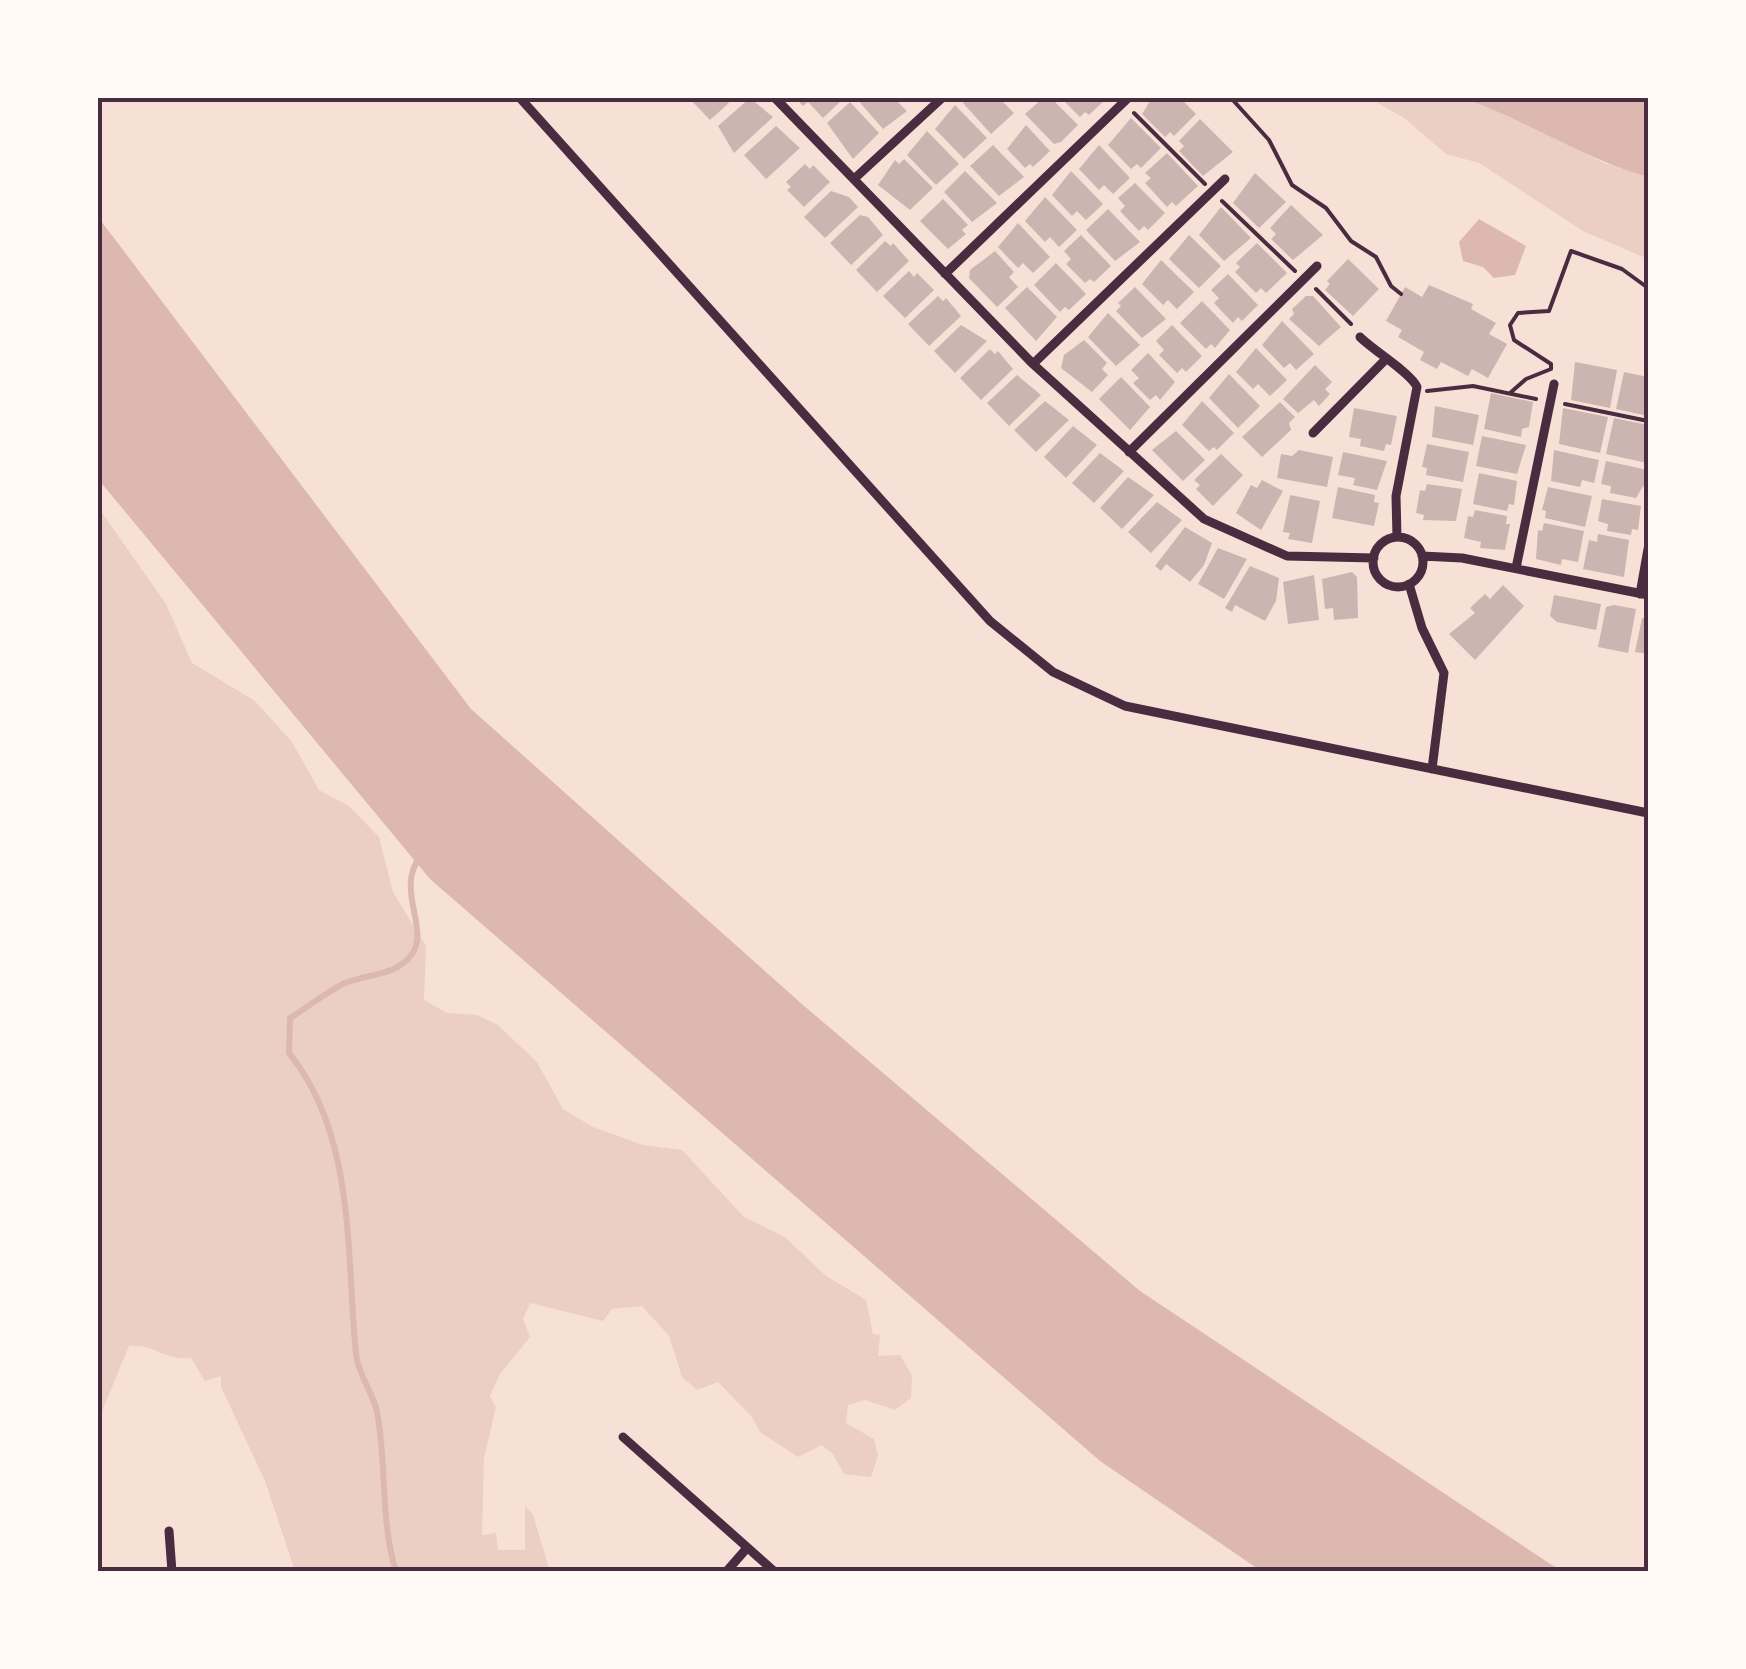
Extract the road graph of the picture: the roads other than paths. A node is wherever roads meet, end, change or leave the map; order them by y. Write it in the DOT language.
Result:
graph roads {
  1 [pos="520,98"];
  2 [pos="775,98"];
  3 [pos="942,98"];
  4 [pos="1126,100"];
  5 [pos="854,179"];
  6 [pos="1224,179"];
  7 [pos="1317,266"];
  8 [pos="945,274"];
  9 [pos="1360,337"];
  10 [pos="1384,361"];
  11 [pos="1033,364"];
  12 [pos="1554,384"];
  13 [pos="1313,432"];
  14 [pos="1130,452"];
  15 [pos="1397,537"];
  16 [pos="1648,550"];
  17 [pos="1422,556"];
  18 [pos="1374,558"];
  19 [pos="1516,568"];
  20 [pos="1409,584"];
  21 [pos="1644,594"];
  22 [pos="1432,769"];
  23 [pos="1648,814"];
  24 [pos="623,1437"];
  25 [pos="169,1531"];
  26 [pos="748,1548"];
  27 [pos="172,1572"];
  28 [pos="726,1572"];
  29 [pos="775,1572"];
  1 -- 22 [label="street"];
  2 -- 5 [label="street"];
  3 -- 5 [label="street"];
  4 -- 8 [label="street"];
  5 -- 8 [label="street"];
  6 -- 11 [label="street"];
  7 -- 14 [label="street"];
  8 -- 11 [label="street"];
  9 -- 10 [label="street"];
  10 -- 13 [label="street"];
  10 -- 15 [label="street"];
  11 -- 14 [label="street"];
  12 -- 19 [label="street"];
  14 -- 18 [label="street"];
  15 -- 17 [label="street"];
  15 -- 18 [label="street"];
  16 -- 21 [label="street"];
  17 -- 19 [label="street"];
  17 -- 20 [label="street"];
  18 -- 20 [label="street"];
  19 -- 21 [label="street"];
  20 -- 22 [label="street"];
  22 -- 23 [label="street"];
  24 -- 26 [label="street"];
  25 -- 27 [label="street"];
  26 -- 28 [label="street"];
  26 -- 29 [label="street"];
}
